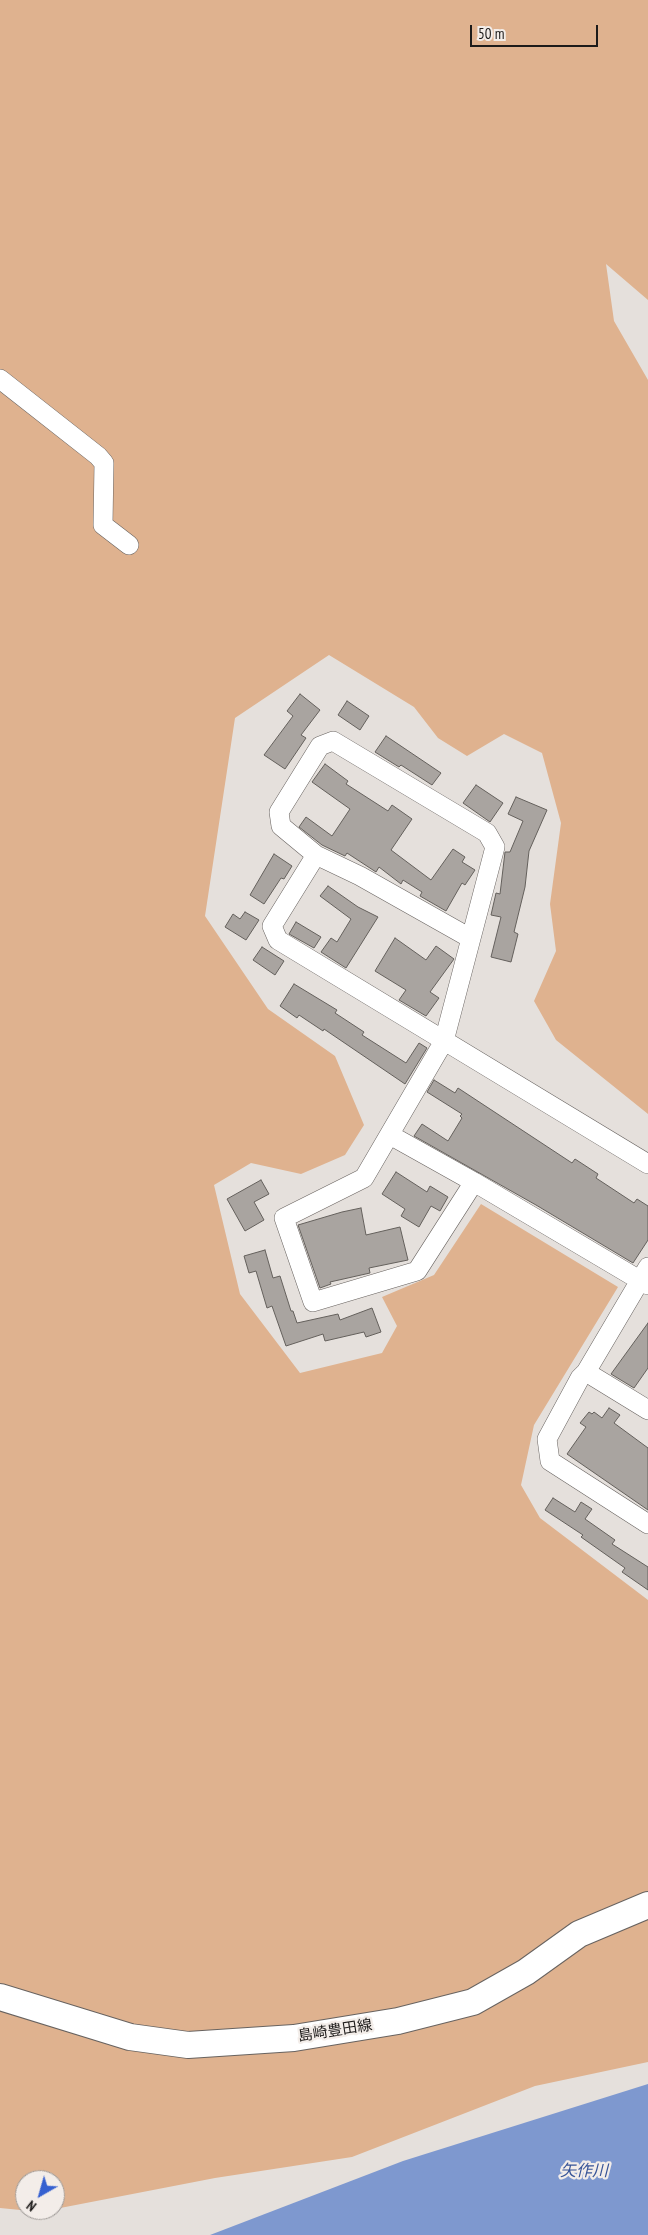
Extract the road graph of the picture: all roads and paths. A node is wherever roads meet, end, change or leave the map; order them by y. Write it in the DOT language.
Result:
graph roads {
  1 [pos="0,380"];
  2 [pos="129,545"];
  3 [pos="316,855"];
  4 [pos="470,938"];
  5 [pos="444,1041"];
  6 [pos="390,1135"];
  7 [pos="648,1164"];
  8 [pos="474,1182"];
  9 [pos="645,1277"];
  10 [pos="586,1372"];
  11 [pos="648,1410"];
  12 [pos="648,1524"];
  13 [pos="648,1905"];
  14 [pos="0,1997"];
  1 -- 2 [label="street"];
  3 -- 4 [label="street"];
  3 -- 4 [label="street"];
  3 -- 5 [label="street"];
  4 -- 5 [label="street"];
  5 -- 6 [label="street"];
  5 -- 7 [label="street"];
  6 -- 8 [label="street"];
  6 -- 8 [label="street"];
  8 -- 9 [label="street"];
  9 -- 10 [label="street"];
  10 -- 11 [label="street"];
  10 -- 12 [label="street"];
  13 -- 14 [label="main road, 島崎豊田線"];
}
